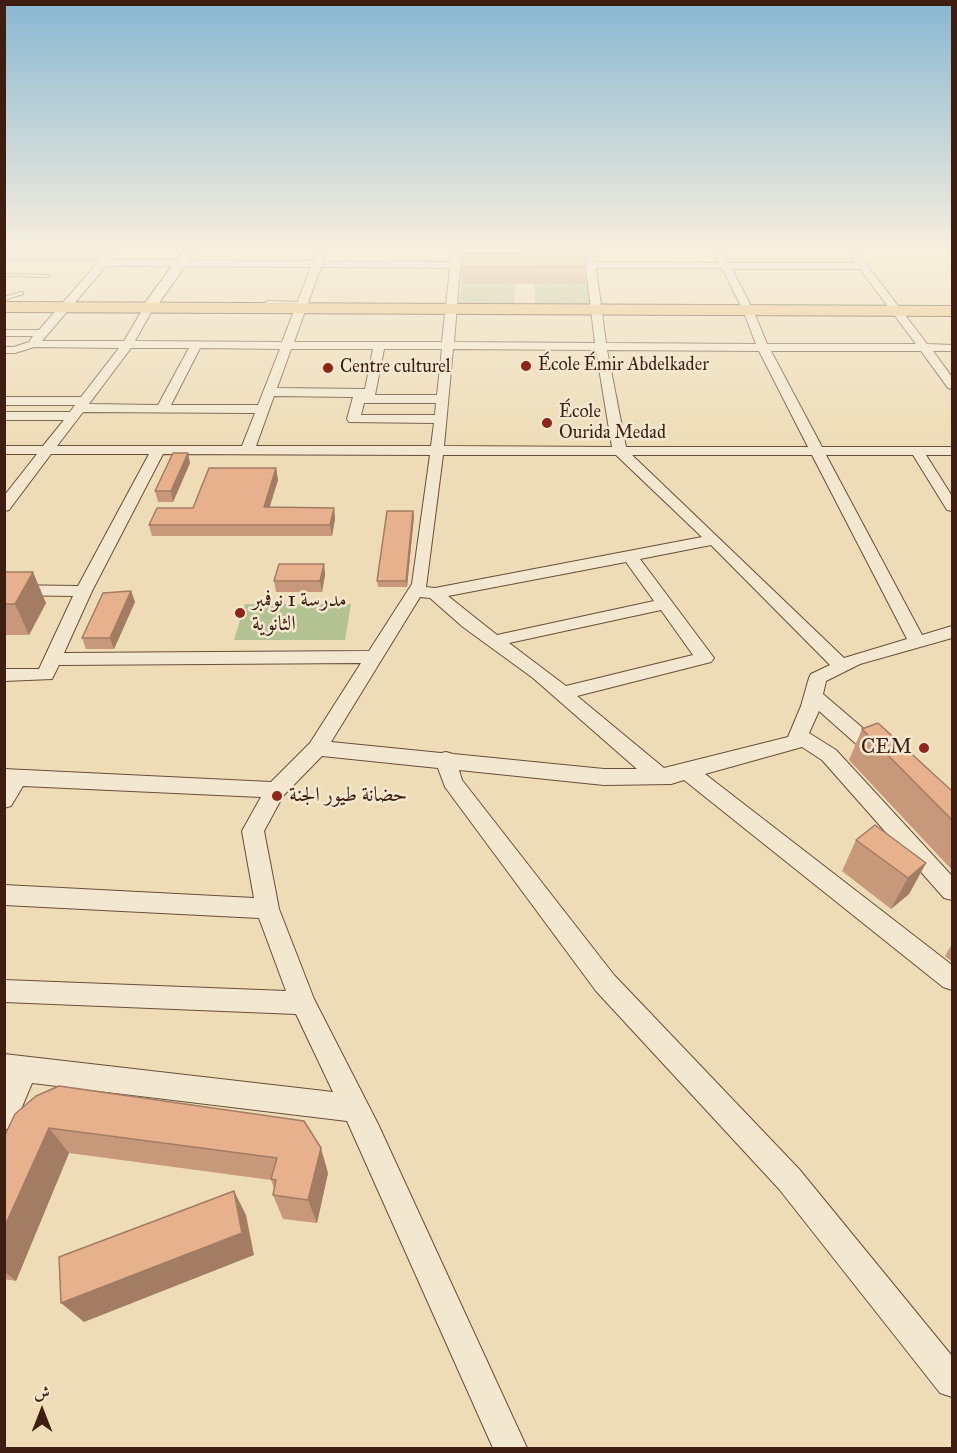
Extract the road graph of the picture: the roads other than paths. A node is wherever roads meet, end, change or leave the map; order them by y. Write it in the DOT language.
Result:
graph roads {
  1 [pos="58,316"];
  2 [pos="144,316"];
  3 [pos="297,316"];
  4 [pos="450,316"];
  5 [pos="598,316"];
  6 [pos="750,316"];
  7 [pos="901,316"];
  8 [pos="4,333"];
  9 [pos="43,333"];
  10 [pos="33,344"];
  11 [pos="128,344"];
  12 [pos="196,345"];
  13 [pos="285,345"];
  14 [pos="379,346"];
  15 [pos="446,346"];
  16 [pos="601,346"];
  17 [pos="763,347"];
  18 [pos="924,348"];
  19 [pos="952,348"];
  20 [pos="4,350"];
  21 [pos="952,385"];
  22 [pos="269,392"];
  23 [pos="359,396"];
  24 [pos="442,399"];
  25 [pos="4,401"];
  26 [pos="78,408"];
  27 [pos="163,408"];
  28 [pos="263,409"];
  29 [pos="4,416"];
  30 [pos="441,419"];
  31 [pos="4,450"];
  32 [pos="48,450"];
  33 [pos="158,451"];
  34 [pos="247,451"];
  35 [pos="437,451"];
  36 [pos="620,451"];
  37 [pos="817,451"];
  38 [pos="917,451"];
  39 [pos="952,451"];
  40 [pos="4,507"];
  41 [pos="952,507"];
  42 [pos="714,540"];
  43 [pos="630,556"];
  44 [pos="4,590"];
  45 [pos="84,591"];
  46 [pos="425,592"];
  47 [pos="665,604"];
  48 [pos="952,632"];
  49 [pos="493,640"];
  50 [pos="917,642"];
  51 [pos="374,657"];
  52 [pos="52,659"];
  53 [pos="842,666"];
  54 [pos="4,675"];
  55 [pos="562,693"];
  56 [pos="813,695"];
  57 [pos="799,736"];
  58 [pos="317,748"];
  59 [pos="446,759"];
  60 [pos="896,769"];
  61 [pos="688,772"];
  62 [pos="659,776"];
  63 [pos="11,777"];
  64 [pos="276,790"];
  65 [pos="4,800"];
  66 [pos="952,891"];
  67 [pos="4,895"];
  68 [pos="267,909"];
  69 [pos="952,979"];
  70 [pos="4,990"];
  71 [pos="303,1004"];
  72 [pos="15,1068"];
  73 [pos="355,1108"];
  74 [pos="4,1116"];
  75 [pos="952,1381"];
  76 [pos="510,1449"];
  1 -- 9 [label="street"];
  2 -- 11 [label="street"];
  3 -- 13 [label="street"];
  4 -- 15 [label="street"];
  5 -- 16 [label="street"];
  6 -- 17 [label="street"];
  7 -- 18 [label="street"];
  8 -- 9 [label="street"];
  9 -- 10 [label="street"];
  10 -- 11 [label="street"];
  10 -- 20 [label="street"];
  11 -- 12 [label="street"];
  11 -- 26 [label="street"];
  12 -- 13 [label="street"];
  12 -- 27 [label="street"];
  13 -- 14 [label="street"];
  13 -- 22 [label="street"];
  14 -- 15 [label="street"];
  14 -- 23 [label="street"];
  15 -- 16 [label="street"];
  15 -- 24 [label="street"];
  16 -- 17 [label="street"];
  16 -- 36 [label="street"];
  17 -- 18 [label="street"];
  17 -- 37 [label="street"];
  18 -- 19 [label="street"];
  18 -- 21 [label="street"];
  22 -- 23 [label="street"];
  22 -- 28 [label="street"];
  23 -- 24 [label="street"];
  23 -- 30 [label="street"];
  24 -- 30 [label="street"];
  25 -- 26 [label="street"];
  26 -- 27 [label="street"];
  26 -- 29 [label="street"];
  26 -- 32 [label="street"];
  27 -- 28 [label="street"];
  28 -- 34 [label="street"];
  30 -- 35 [label="street"];
  31 -- 32 [label="street"];
  32 -- 33 [label="street"];
  32 -- 40 [label="street"];
  33 -- 34 [label="street"];
  33 -- 45 [label="street"];
  34 -- 35 [label="street"];
  35 -- 36 [label="street"];
  35 -- 46 [label="street"];
  36 -- 37 [label="street"];
  36 -- 42 [label="street"];
  37 -- 38 [label="street"];
  37 -- 50 [label="street"];
  38 -- 39 [label="street"];
  38 -- 41 [label="street"];
  42 -- 43 [label="street"];
  42 -- 53 [label="street"];
  43 -- 46 [label="street"];
  43 -- 47 [label="street"];
  44 -- 45 [label="street"];
  45 -- 52 [label="street"];
  46 -- 49 [label="street"];
  46 -- 51 [label="street"];
  47 -- 49 [label="street"];
  47 -- 55 [label="street"];
  48 -- 50 [label="street"];
  49 -- 55 [label="street"];
  50 -- 53 [label="street"];
  51 -- 52 [label="street"];
  51 -- 58 [label="street"];
  52 -- 54 [label="street"];
  53 -- 56 [label="street"];
  55 -- 62 [label="street"];
  56 -- 57 [label="street"];
  56 -- 60 [label="street"];
  57 -- 61 [label="street"];
  57 -- 66 [label="street"];
  58 -- 59 [label="street"];
  58 -- 64 [label="street"];
  59 -- 62 [label="street"];
  59 -- 75 [label="street"];
  61 -- 62 [label="street"];
  61 -- 69 [label="street"];
  63 -- 64 [label="street"];
  63 -- 65 [label="street"];
  64 -- 68 [label="street"];
  67 -- 68 [label="street"];
  68 -- 71 [label="street"];
  70 -- 71 [label="street"];
  71 -- 73 [label="street"];
  72 -- 73 [label="street"];
  72 -- 74 [label="street"];
  73 -- 76 [label="street"];
}
